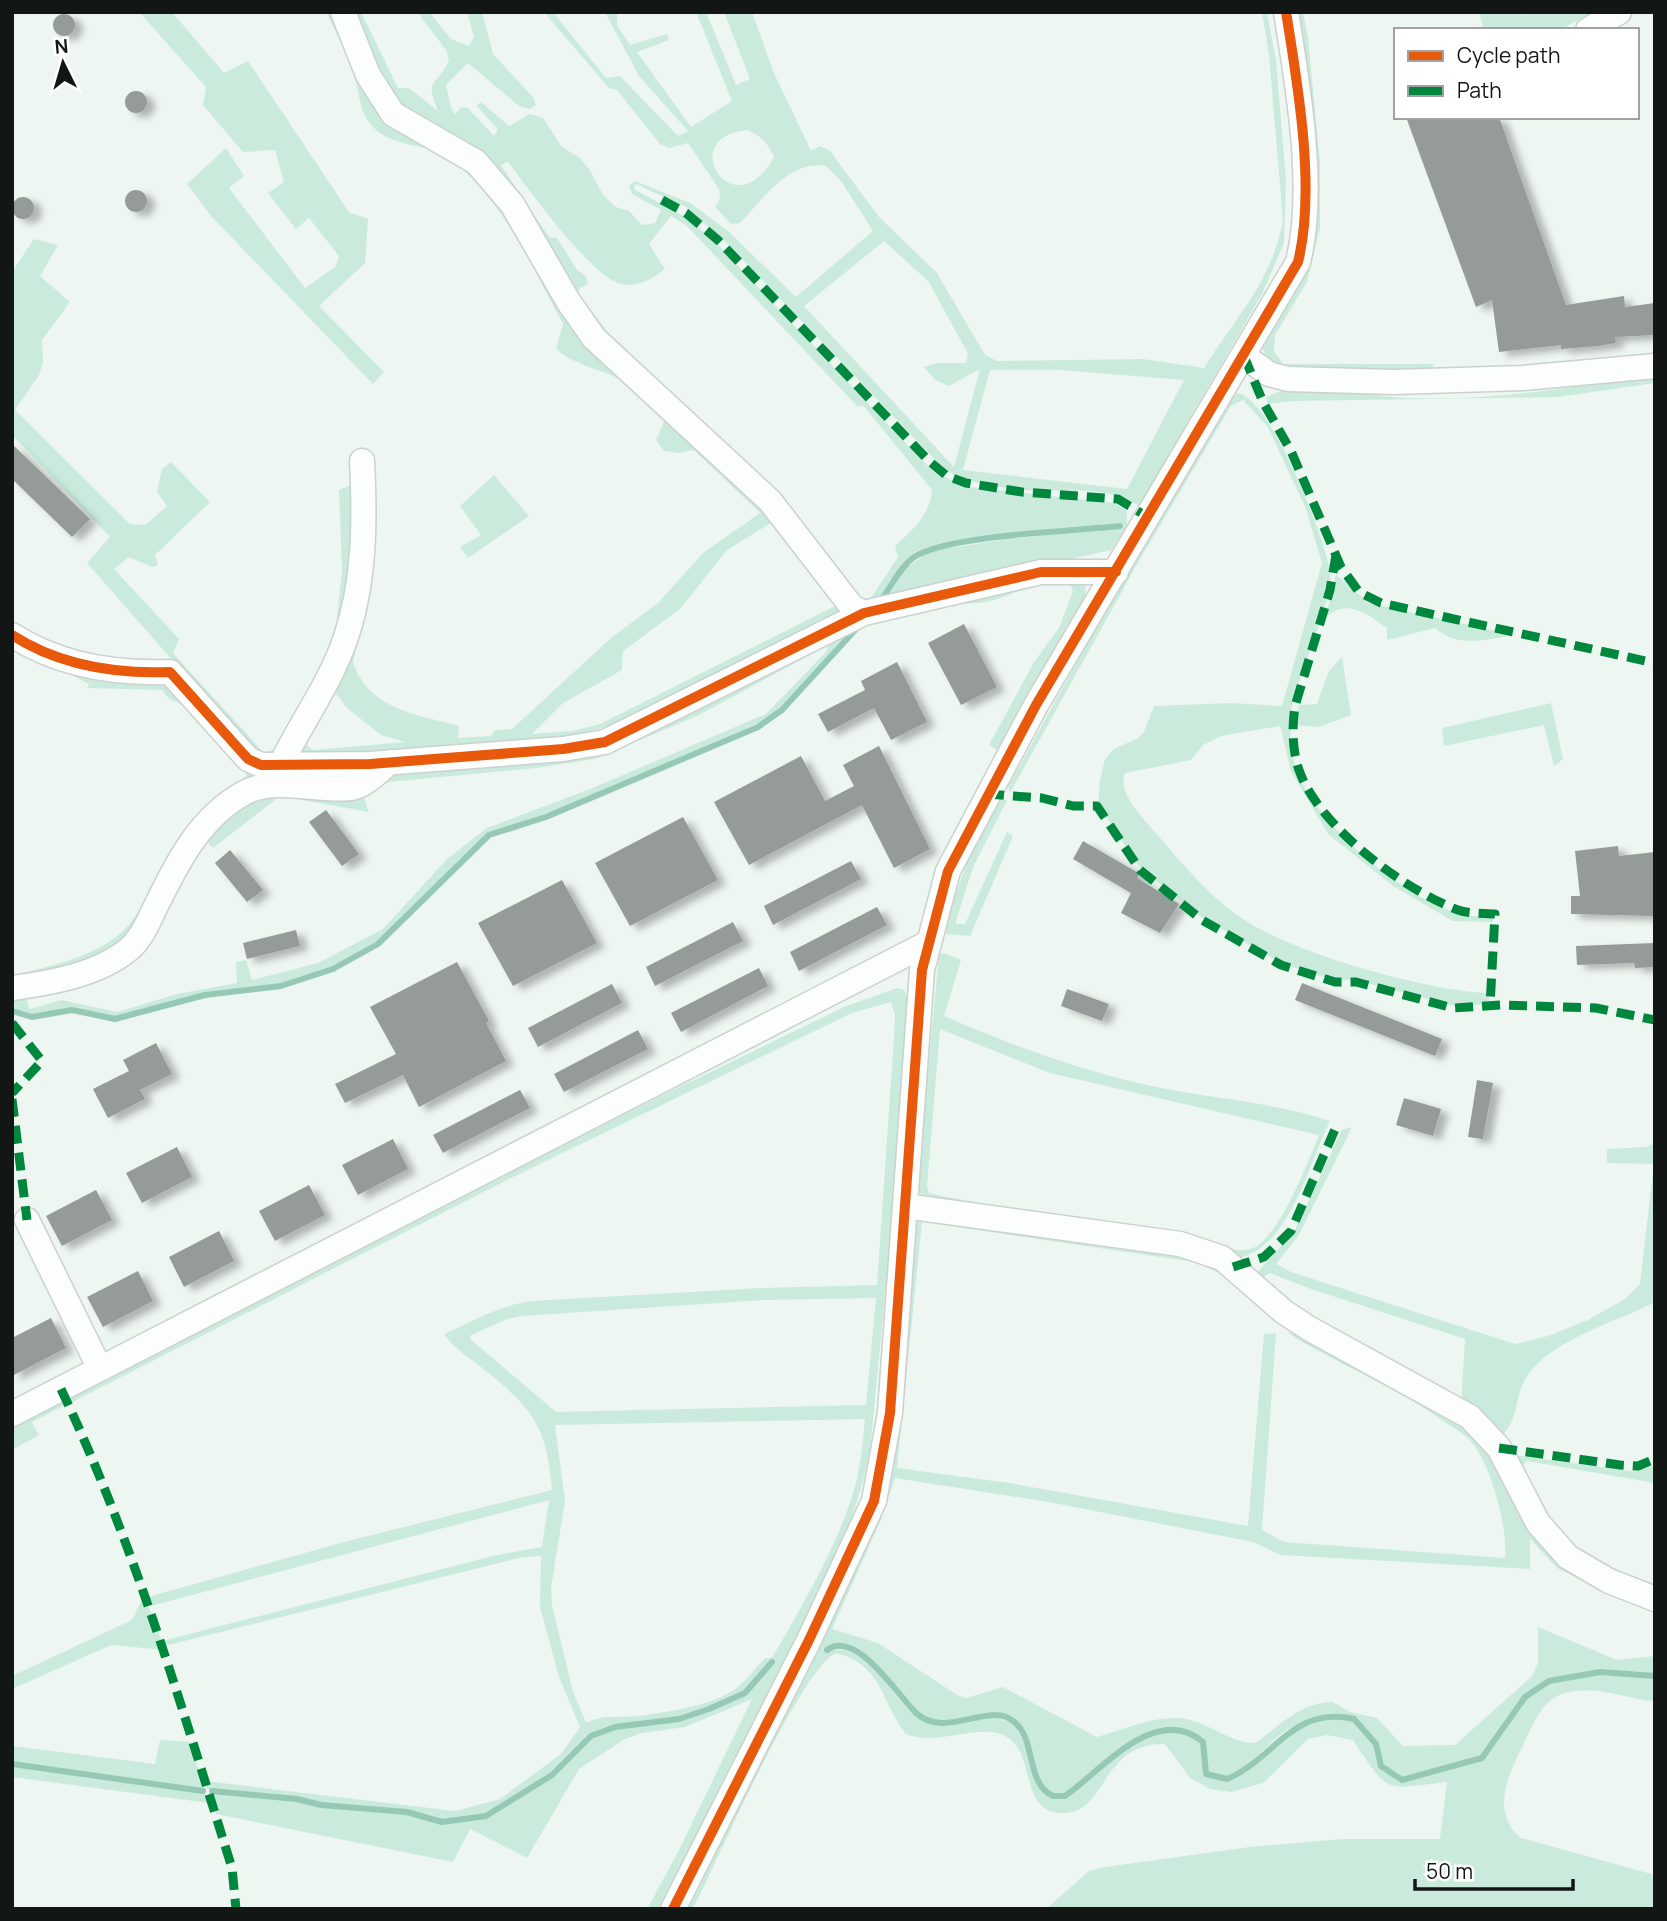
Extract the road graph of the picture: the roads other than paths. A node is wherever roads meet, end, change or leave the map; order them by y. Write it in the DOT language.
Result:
graph roads {
  1 [pos="343,12"];
  2 [pos="1286,12"];
  3 [pos="1619,12"];
  4 [pos="1591,28"];
  5 [pos="1244,356"];
  6 [pos="1655,366"];
  7 [pos="362,461"];
  8 [pos="1116,572"];
  9 [pos="864,613"];
  10 [pos="12,635"];
  11 [pos="390,762"];
  12 [pos="280,766"];
  13 [pos="926,944"];
  14 [pos="12,988"];
  15 [pos="905,1206"];
  16 [pos="27,1220"];
  17 [pos="100,1369"];
  18 [pos="12,1414"];
  19 [pos="1655,1599"];
  20 [pos="673,1909"];
  1 -- 9 [label="street"];
  2 -- 5 [label="street"];
  3 -- 4 [label="street"];
  5 -- 6 [label="street"];
  5 -- 8 [label="street"];
  7 -- 12 [label="street"];
  8 -- 9 [label="street"];
  8 -- 13 [label="street"];
  9 -- 11 [label="street"];
  10 -- 12 [label="street"];
  11 -- 12 [label="street"];
  11 -- 14 [label="street"];
  13 -- 15 [label="street"];
  13 -- 17 [label="street"];
  15 -- 19 [label="street"];
  15 -- 20 [label="street"];
  16 -- 17 [label="street"];
  17 -- 18 [label="street"];
}
